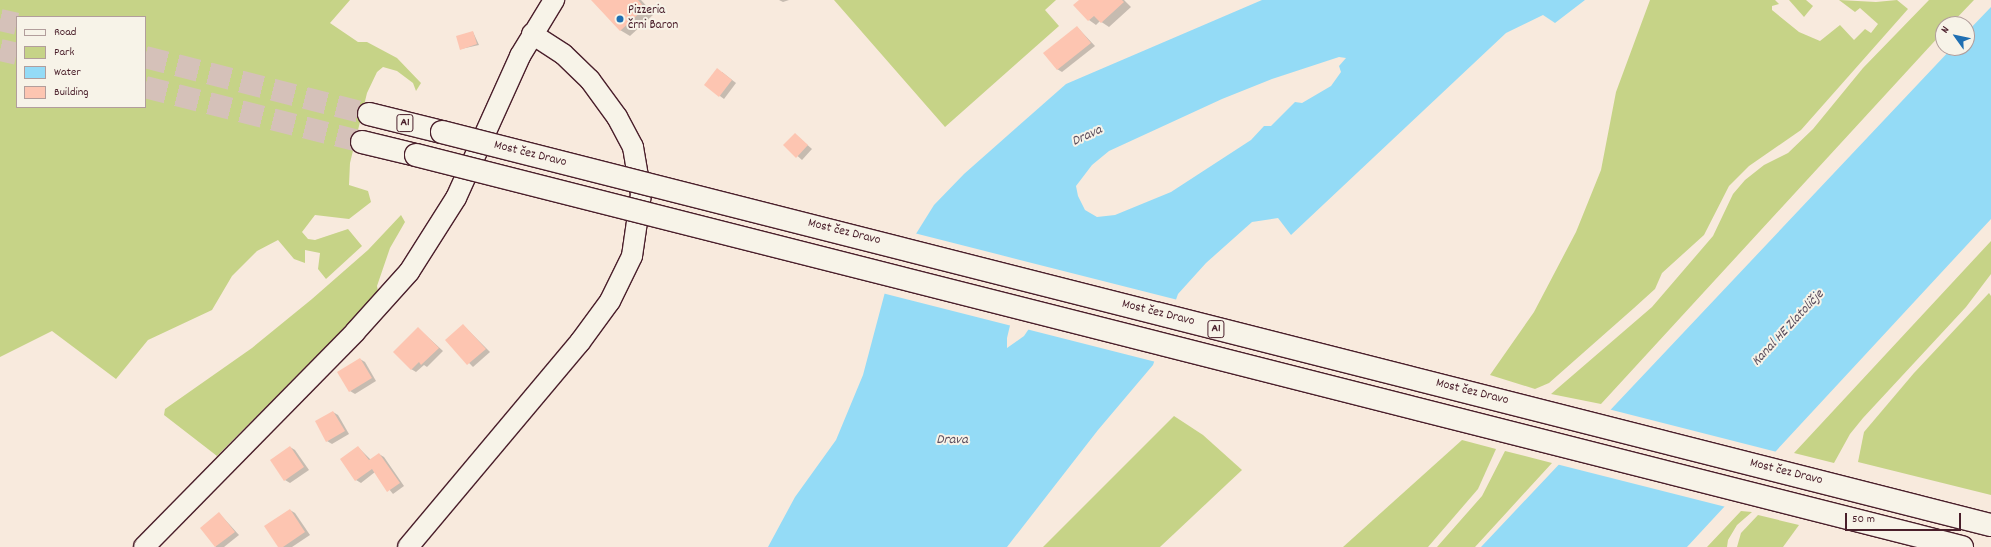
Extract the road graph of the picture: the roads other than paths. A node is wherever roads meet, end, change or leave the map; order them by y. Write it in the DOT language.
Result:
graph roads {
  1 [pos="554,0"];
  2 [pos="532,34"];
  3 [pos="369,114"];
  4 [pos="362,142"];
  5 [pos="1991,525"];
  6 [pos="144,547"];
  7 [pos="408,547"];
  8 [pos="1962,547"];
  1 -- 2 [label="street"];
  2 -- 6 [label="street"];
  2 -- 7 [label="street"];
  3 -- 5 [label="highway, Most čez Dravo / A1, bridge"];
  4 -- 8 [label="highway, A1, bridge"];
}
